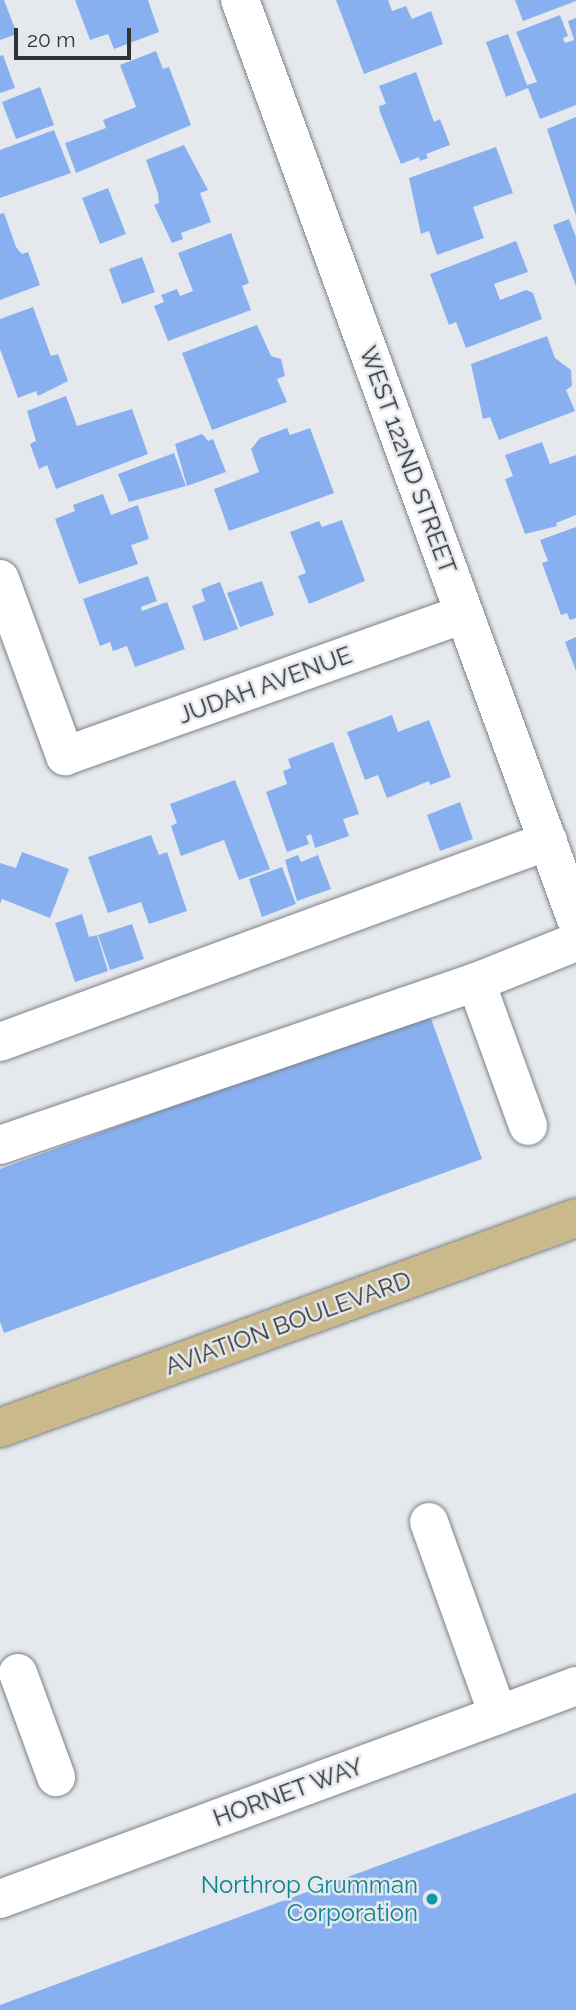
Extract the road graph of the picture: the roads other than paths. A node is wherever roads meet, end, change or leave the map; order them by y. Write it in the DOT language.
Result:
graph roads {
  1 [pos="240,0"];
  2 [pos="0,579"];
  3 [pos="464,614"];
  4 [pos="548,841"];
  5 [pos="576,919"];
  6 [pos="576,942"];
  7 [pos="476,982"];
  8 [pos="0,1042"];
  9 [pos="528,1126"];
  10 [pos="0,1145"];
  11 [pos="576,1218"];
  12 [pos="0,1428"];
  13 [pos="429,1522"];
  14 [pos="18,1674"];
  15 [pos="576,1686"];
  16 [pos="498,1715"];
  17 [pos="56,1777"];
  18 [pos="0,1899"];
  1 -- 3 [label="street, WEST 122ND STREET"];
  2 -- 3 [label="street, JUDAH AVENUE"];
  3 -- 4 [label="street, WEST 122ND STREET"];
  4 -- 5 [label="street, WEST 122ND STREET"];
  4 -- 8 [label="street"];
  6 -- 7 [label="street"];
  7 -- 9 [label="street"];
  7 -- 10 [label="street"];
  11 -- 12 [label="main road, AVIATION BOULEVARD"];
  13 -- 16 [label="street"];
  14 -- 17 [label="street"];
  15 -- 16 [label="street, HORNET WAY"];
  16 -- 18 [label="street, HORNET WAY"];
}
